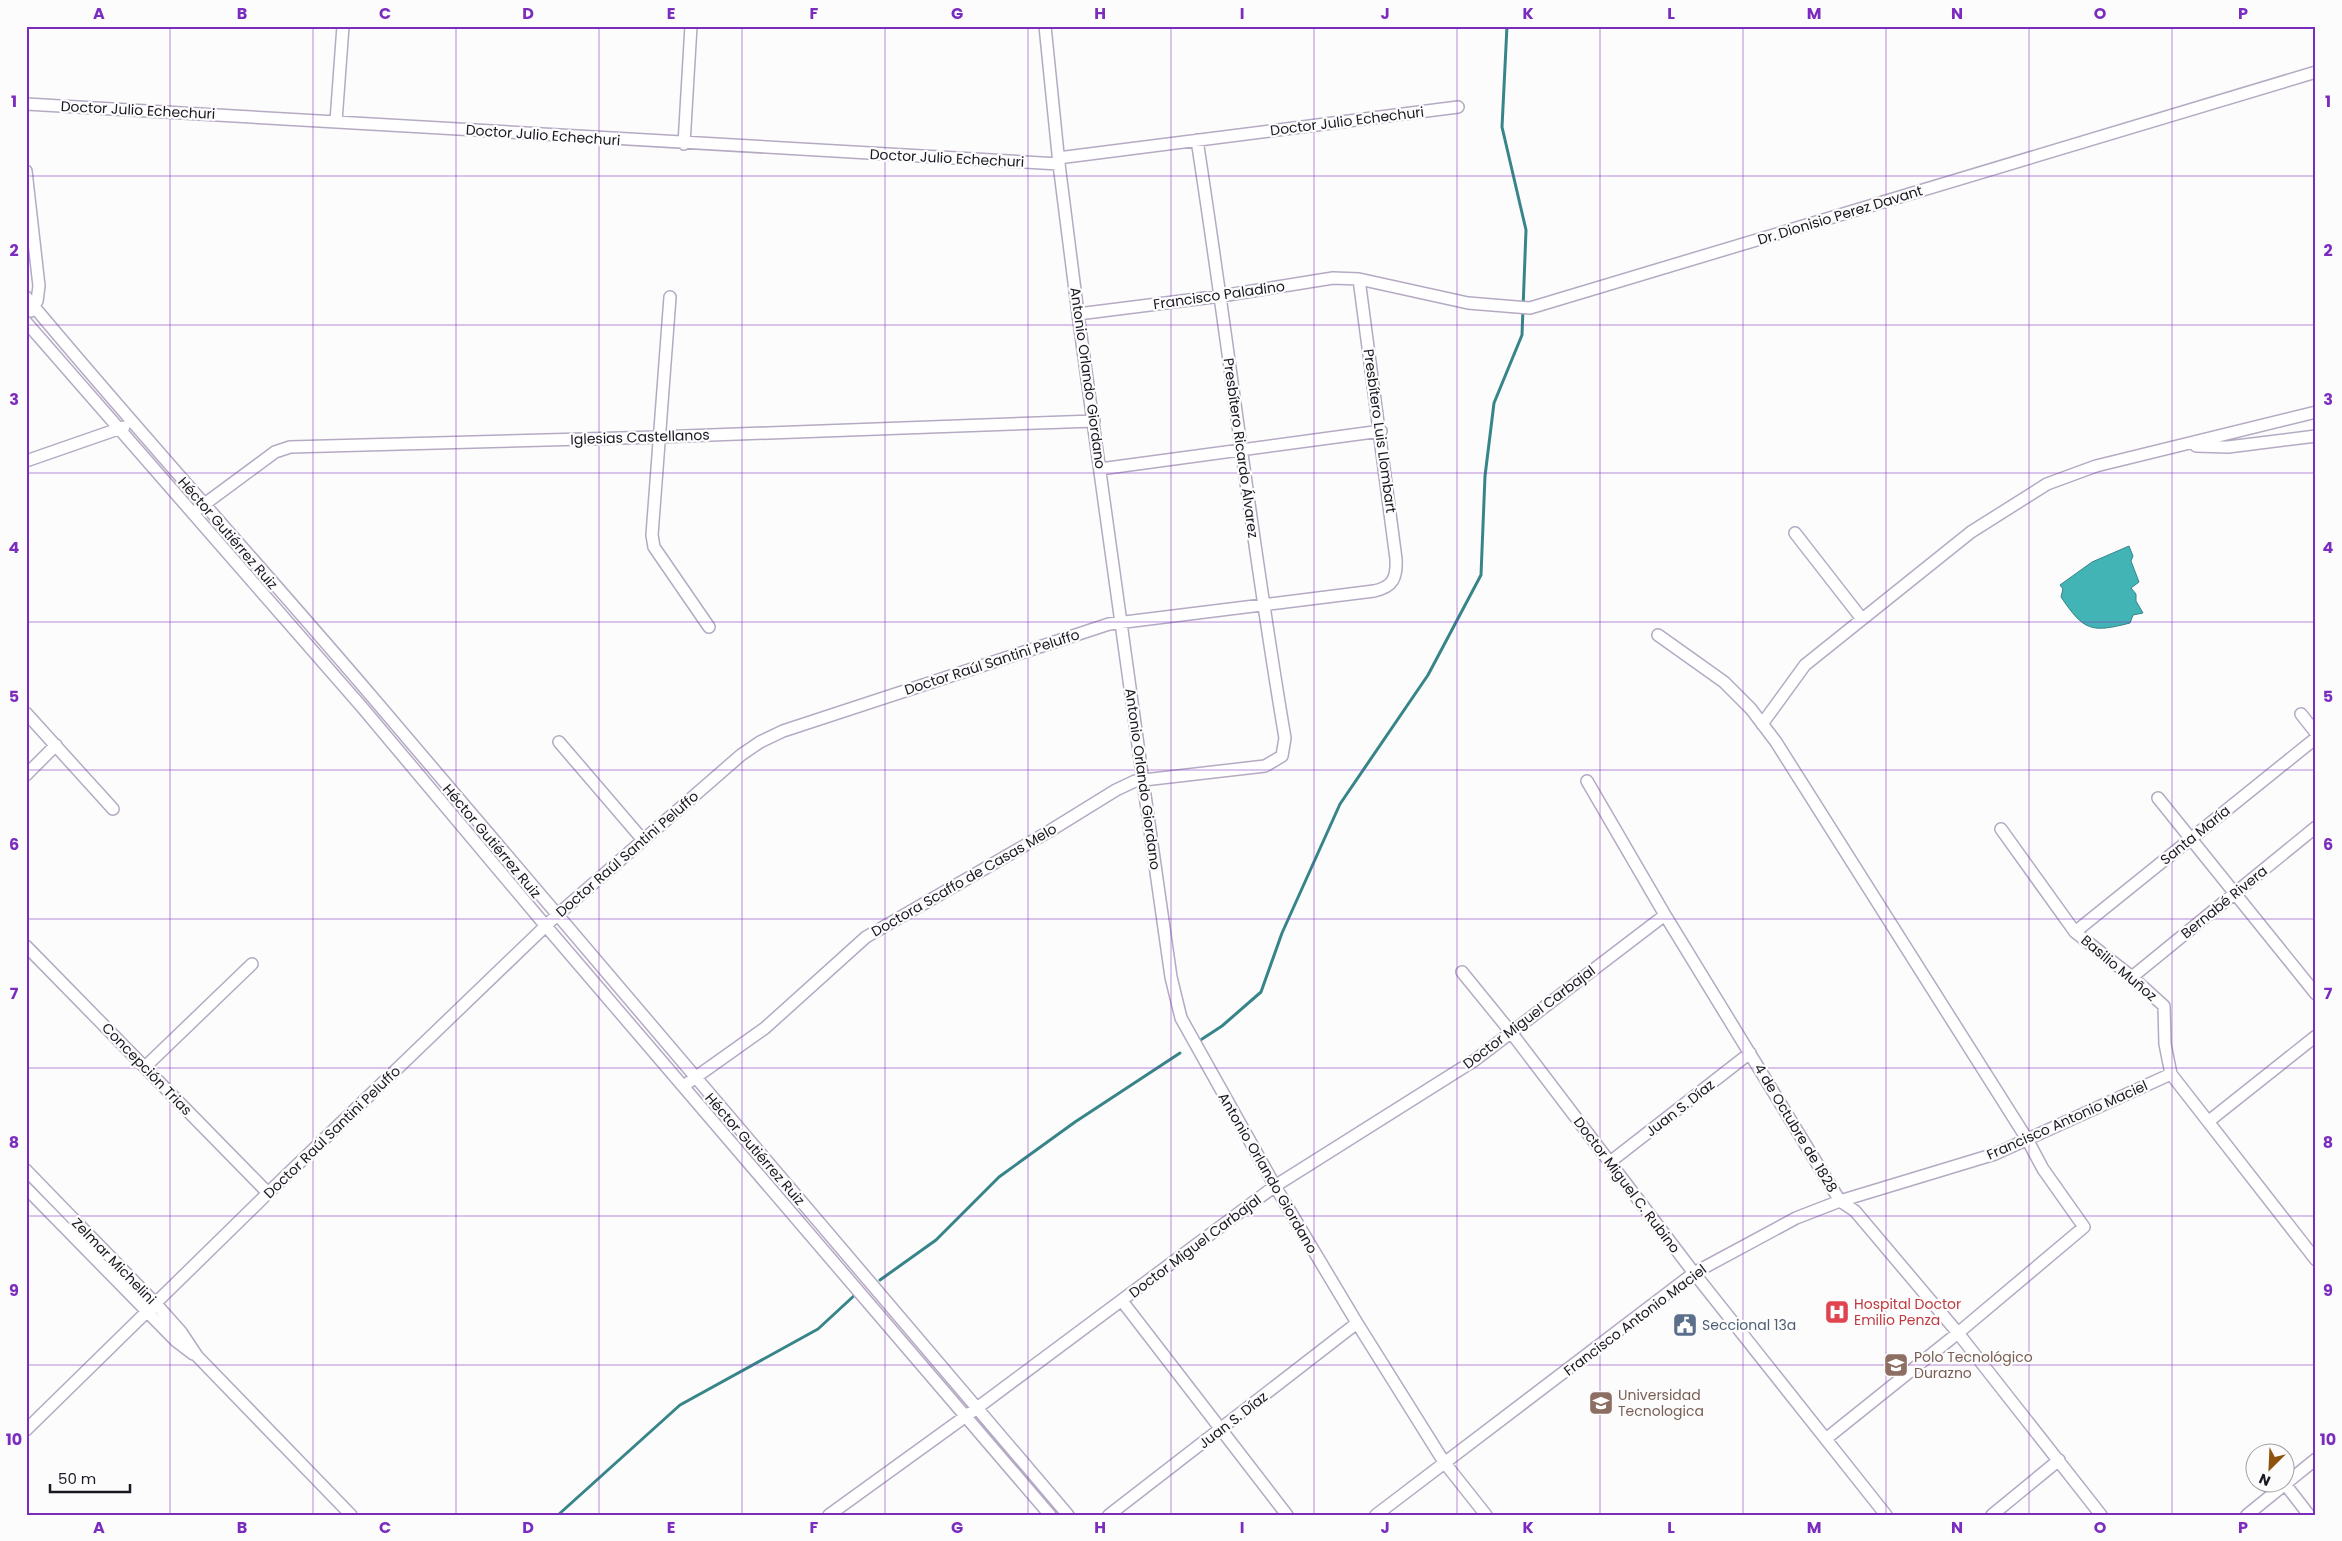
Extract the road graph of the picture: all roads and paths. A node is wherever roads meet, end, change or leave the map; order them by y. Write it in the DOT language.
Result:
graph roads {
  1 [pos="343,26"];
  2 [pos="691,26"];
  3 [pos="1045,26"];
  4 [pos="2316,72"];
  5 [pos="26,104"];
  6 [pos="1458,107"];
  7 [pos="336,121"];
  8 [pos="1197,140"];
  9 [pos="684,144"];
  10 [pos="1059,161"];
  11 [pos="26,171"];
  12 [pos="1359,279"];
  13 [pos="1221,296"];
  14 [pos="26,297"];
  15 [pos="670,297"];
  16 [pos="34,307"];
  17 [pos="1078,314"];
  18 [pos="26,316"];
  19 [pos="26,322"];
  20 [pos="2316,412"];
  21 [pos="1094,421"];
  22 [pos="132,422"];
  23 [pos="119,430"];
  24 [pos="1381,431"];
  25 [pos="2316,436"];
  26 [pos="658,437"];
  27 [pos="2182,446"];
  28 [pos="1241,449"];
  29 [pos="26,461"];
  30 [pos="1100,469"];
  31 [pos="204,505"];
  32 [pos="192,514"];
  33 [pos="1795,533"];
  34 [pos="1394,582"];
  35 [pos="1262,604"];
  36 [pos="1862,619"];
  37 [pos="1121,622"];
  38 [pos="709,627"];
  39 [pos="1658,635"];
  40 [pos="26,713"];
  41 [pos="2301,714"];
  42 [pos="1762,724"];
  43 [pos="2316,734"];
  44 [pos="2316,738"];
  45 [pos="559,742"];
  46 [pos="56,745"];
  47 [pos="1282,756"];
  48 [pos="26,775"];
  49 [pos="1143,780"];
  50 [pos="1586,782"];
  51 [pos="2158,798"];
  52 [pos="113,809"];
  53 [pos="2316,827"];
  54 [pos="2002,829"];
  55 [pos="2190,839"];
  56 [pos="643,840"];
  57 [pos="2234,894"];
  58 [pos="1665,915"];
  59 [pos="556,916"];
  60 [pos="2075,932"];
  61 [pos="26,946"];
  62 [pos="252,964"];
  63 [pos="1462,972"];
  64 [pos="2132,977"];
  65 [pos="2316,994"];
  66 [pos="1510,1031"];
  67 [pos="2316,1036"];
  68 [pos="1750,1053"];
  69 [pos="144,1067"];
  70 [pos="2171,1074"];
  71 [pos="694,1078"];
  72 [pos="684,1087"];
  73 [pos="2209,1121"];
  74 [pos="2027,1139"];
  75 [pos="1610,1162"];
  76 [pos="26,1170"];
  77 [pos="1275,1186"];
  78 [pos="26,1188"];
  79 [pos="268,1192"];
  80 [pos="1840,1201"];
  81 [pos="2314,1255"];
  82 [pos="1694,1274"];
  83 [pos="1122,1301"];
  84 [pos="152,1308"];
  85 [pos="1357,1324"];
  86 [pos="1958,1332"];
  87 [pos="977,1408"];
  88 [pos="26,1430"];
  89 [pos="1220,1430"];
  90 [pos="1826,1438"];
  91 [pos="2316,1459"];
  92 [pos="2059,1460"];
  93 [pos="1444,1462"];
  94 [pos="2294,1477"];
  95 [pos="2273,1494"];
  96 [pos="2293,1494"];
  97 [pos="351,1515"];
  98 [pos="828,1515"];
  99 [pos="1050,1515"];
  100 [pos="1068,1515"];
  101 [pos="1109,1515"];
  102 [pos="1287,1515"];
  103 [pos="1376,1515"];
  104 [pos="1486,1515"];
  105 [pos="1886,1515"];
  106 [pos="1992,1515"];
  107 [pos="2101,1515"];
  108 [pos="2247,1515"];
  109 [pos="2309,1515"];
  1 -- 7 [label="street"];
  2 -- 9 [label="street"];
  3 -- 10 [label="street, Antonio Orlando Giordano"];
  4 -- 12 [label="street, Dr. Dionisio Perez Davant"];
  5 -- 7 [label="street, Doctor Julio Echechuri"];
  6 -- 8 [label="street, Doctor Julio Echechuri"];
  7 -- 9 [label="street, Doctor Julio Echechuri"];
  8 -- 10 [label="street, Doctor Julio Echechuri"];
  8 -- 13 [label="street, Presbítero Ricardo Álvarez"];
  9 -- 10 [label="street, Doctor Julio Echechuri"];
  10 -- 17 [label="street, Antonio Orlando Giordano"];
  11 -- 16 [label="street"];
  12 -- 13 [label="street, Francisco Paladino"];
  12 -- 24 [label="street, Presbítero Luis Llombart"];
  13 -- 17 [label="street, Francisco Paladino"];
  13 -- 28 [label="street, Presbítero Ricardo Álvarez"];
  14 -- 16 [label="street, Héctor Gutiérrez Ruiz"];
  15 -- 26 [label="street"];
  16 -- 18 [label="street"];
  16 -- 22 [label="street, Héctor Gutiérrez Ruiz"];
  17 -- 21 [label="street, Antonio Orlando Giordano"];
  19 -- 23 [label="street, Héctor Gutiérrez Ruiz"];
  20 -- 27 [label="street"];
  21 -- 26 [label="street, Iglesias Castellanos"];
  21 -- 30 [label="street, Antonio Orlando Giordano"];
  22 -- 23 [label="street"];
  22 -- 31 [label="street, Héctor Gutiérrez Ruiz"];
  23 -- 29 [label="street"];
  23 -- 32 [label="street, Héctor Gutiérrez Ruiz"];
  24 -- 28 [label="street"];
  24 -- 34 [label="street, Presbítero Luis Llombart"];
  25 -- 27 [label="street"];
  26 -- 31 [label="street, Iglesias Castellanos"];
  26 -- 38 [label="street"];
  27 -- 36 [label="street"];
  28 -- 30 [label="street"];
  28 -- 35 [label="street, Presbítero Ricardo Álvarez"];
  30 -- 37 [label="street, Antonio Orlando Giordano"];
  31 -- 32 [label="street, Iglesias Castellanos"];
  31 -- 59 [label="street, Héctor Gutiérrez Ruiz"];
  32 -- 72 [label="street, Héctor Gutiérrez Ruiz"];
  33 -- 36 [label="street"];
  34 -- 35 [label="street, Doctor Raúl Santini Peluffo"];
  35 -- 37 [label="street, Doctor Raúl Santini Peluffo"];
  35 -- 47 [label="street, Presbítero Ricardo Álvarez"];
  36 -- 42 [label="street"];
  37 -- 49 [label="street, Antonio Orlando Giordano"];
  37 -- 56 [label="street, Doctor Raúl Santini Peluffo"];
  39 -- 42 [label="street"];
  40 -- 46 [label="street"];
  41 -- 43 [label="street"];
  42 -- 74 [label="street"];
  44 -- 55 [label="street, Santa María"];
  45 -- 56 [label="street"];
  46 -- 48 [label="street"];
  46 -- 52 [label="street"];
  47 -- 49 [label="street, Doctora Scaffo de Casas Melo"];
  49 -- 71 [label="street, Doctora Scaffo de Casas Melo"];
  49 -- 77 [label="street, Antonio Orlando Giordano"];
  50 -- 58 [label="street, 4 de Octubre de 1828"];
  51 -- 55 [label="street"];
  53 -- 57 [label="street, Bernabé Rivera"];
  54 -- 60 [label="street, Basilio Muñoz"];
  55 -- 57 [label="street"];
  55 -- 60 [label="street, Santa María"];
  56 -- 59 [label="street, Doctor Raúl Santini Peluffo"];
  57 -- 64 [label="street, Bernabé Rivera"];
  57 -- 65 [label="street"];
  58 -- 66 [label="street, Doctor Miguel Carbajal"];
  58 -- 68 [label="street, 4 de Octubre de 1828"];
  59 -- 71 [label="street, Héctor Gutiérrez Ruiz"];
  59 -- 79 [label="street, Doctor Raúl Santini Peluffo"];
  60 -- 64 [label="street, Basilio Muñoz"];
  61 -- 69 [label="street, Concepción Trias"];
  62 -- 69 [label="street"];
  63 -- 66 [label="street, Doctor Miguel C. Rubino"];
  64 -- 70 [label="street, Basilio Muñoz"];
  66 -- 75 [label="street, Doctor Miguel C. Rubino"];
  66 -- 77 [label="street, Doctor Miguel Carbajal"];
  67 -- 73 [label="street"];
  68 -- 75 [label="street, Juan S. Díaz"];
  68 -- 80 [label="street, 4 de Octubre de 1828"];
  69 -- 79 [label="street, Concepción Trias"];
  70 -- 73 [label="street, Basilio Muñoz"];
  70 -- 74 [label="street, Francisco Antonio Maciel"];
  71 -- 72 [label="street, Doctora Scaffo de Casas Melo"];
  71 -- 87 [label="street, Héctor Gutiérrez Ruiz"];
  72 -- 99 [label="street, Héctor Gutiérrez Ruiz"];
  73 -- 81 [label="street, Basilio Muñoz"];
  74 -- 80 [label="street, Francisco Antonio Maciel"];
  74 -- 86 [label="street"];
  75 -- 82 [label="street, Doctor Miguel C. Rubino"];
  76 -- 84 [label="street, Zelmar Michelini"];
  77 -- 83 [label="street, Doctor Miguel Carbajal"];
  77 -- 85 [label="street, Antonio Orlando Giordano"];
  78 -- 84 [label="street, Zelmar Michelini"];
  79 -- 84 [label="street, Doctor Raúl Santini Peluffo"];
  80 -- 82 [label="street, Francisco Antonio Maciel"];
  80 -- 86 [label="street, 4 de Octubre de 1828"];
  82 -- 90 [label="street, Doctor Miguel C. Rubino"];
  82 -- 93 [label="street, Francisco Antonio Maciel"];
  83 -- 87 [label="street, Doctor Miguel Carbajal"];
  83 -- 89 [label="street"];
  84 -- 88 [label="street, Doctor Raúl Santini Peluffo"];
  84 -- 97 [label="street, Zelmar Michelini"];
  85 -- 89 [label="street, Juan S. Díaz"];
  85 -- 93 [label="street, Antonio Orlando Giordano"];
  86 -- 90 [label="street"];
  86 -- 92 [label="street, 4 de Octubre de 1828"];
  87 -- 98 [label="street, Doctor Miguel Carbajal"];
  87 -- 100 [label="street, Héctor Gutiérrez Ruiz"];
  89 -- 101 [label="street, Juan S. Díaz"];
  89 -- 102 [label="street"];
  90 -- 105 [label="street, Doctor Miguel C. Rubino"];
  91 -- 94 [label="street"];
  92 -- 106 [label="street"];
  92 -- 107 [label="street, 4 de Octubre de 1828"];
  93 -- 103 [label="street, Francisco Antonio Maciel"];
  93 -- 104 [label="street, Antonio Orlando Giordano"];
  95 -- 108 [label="street"];
  96 -- 109 [label="street"];
}
